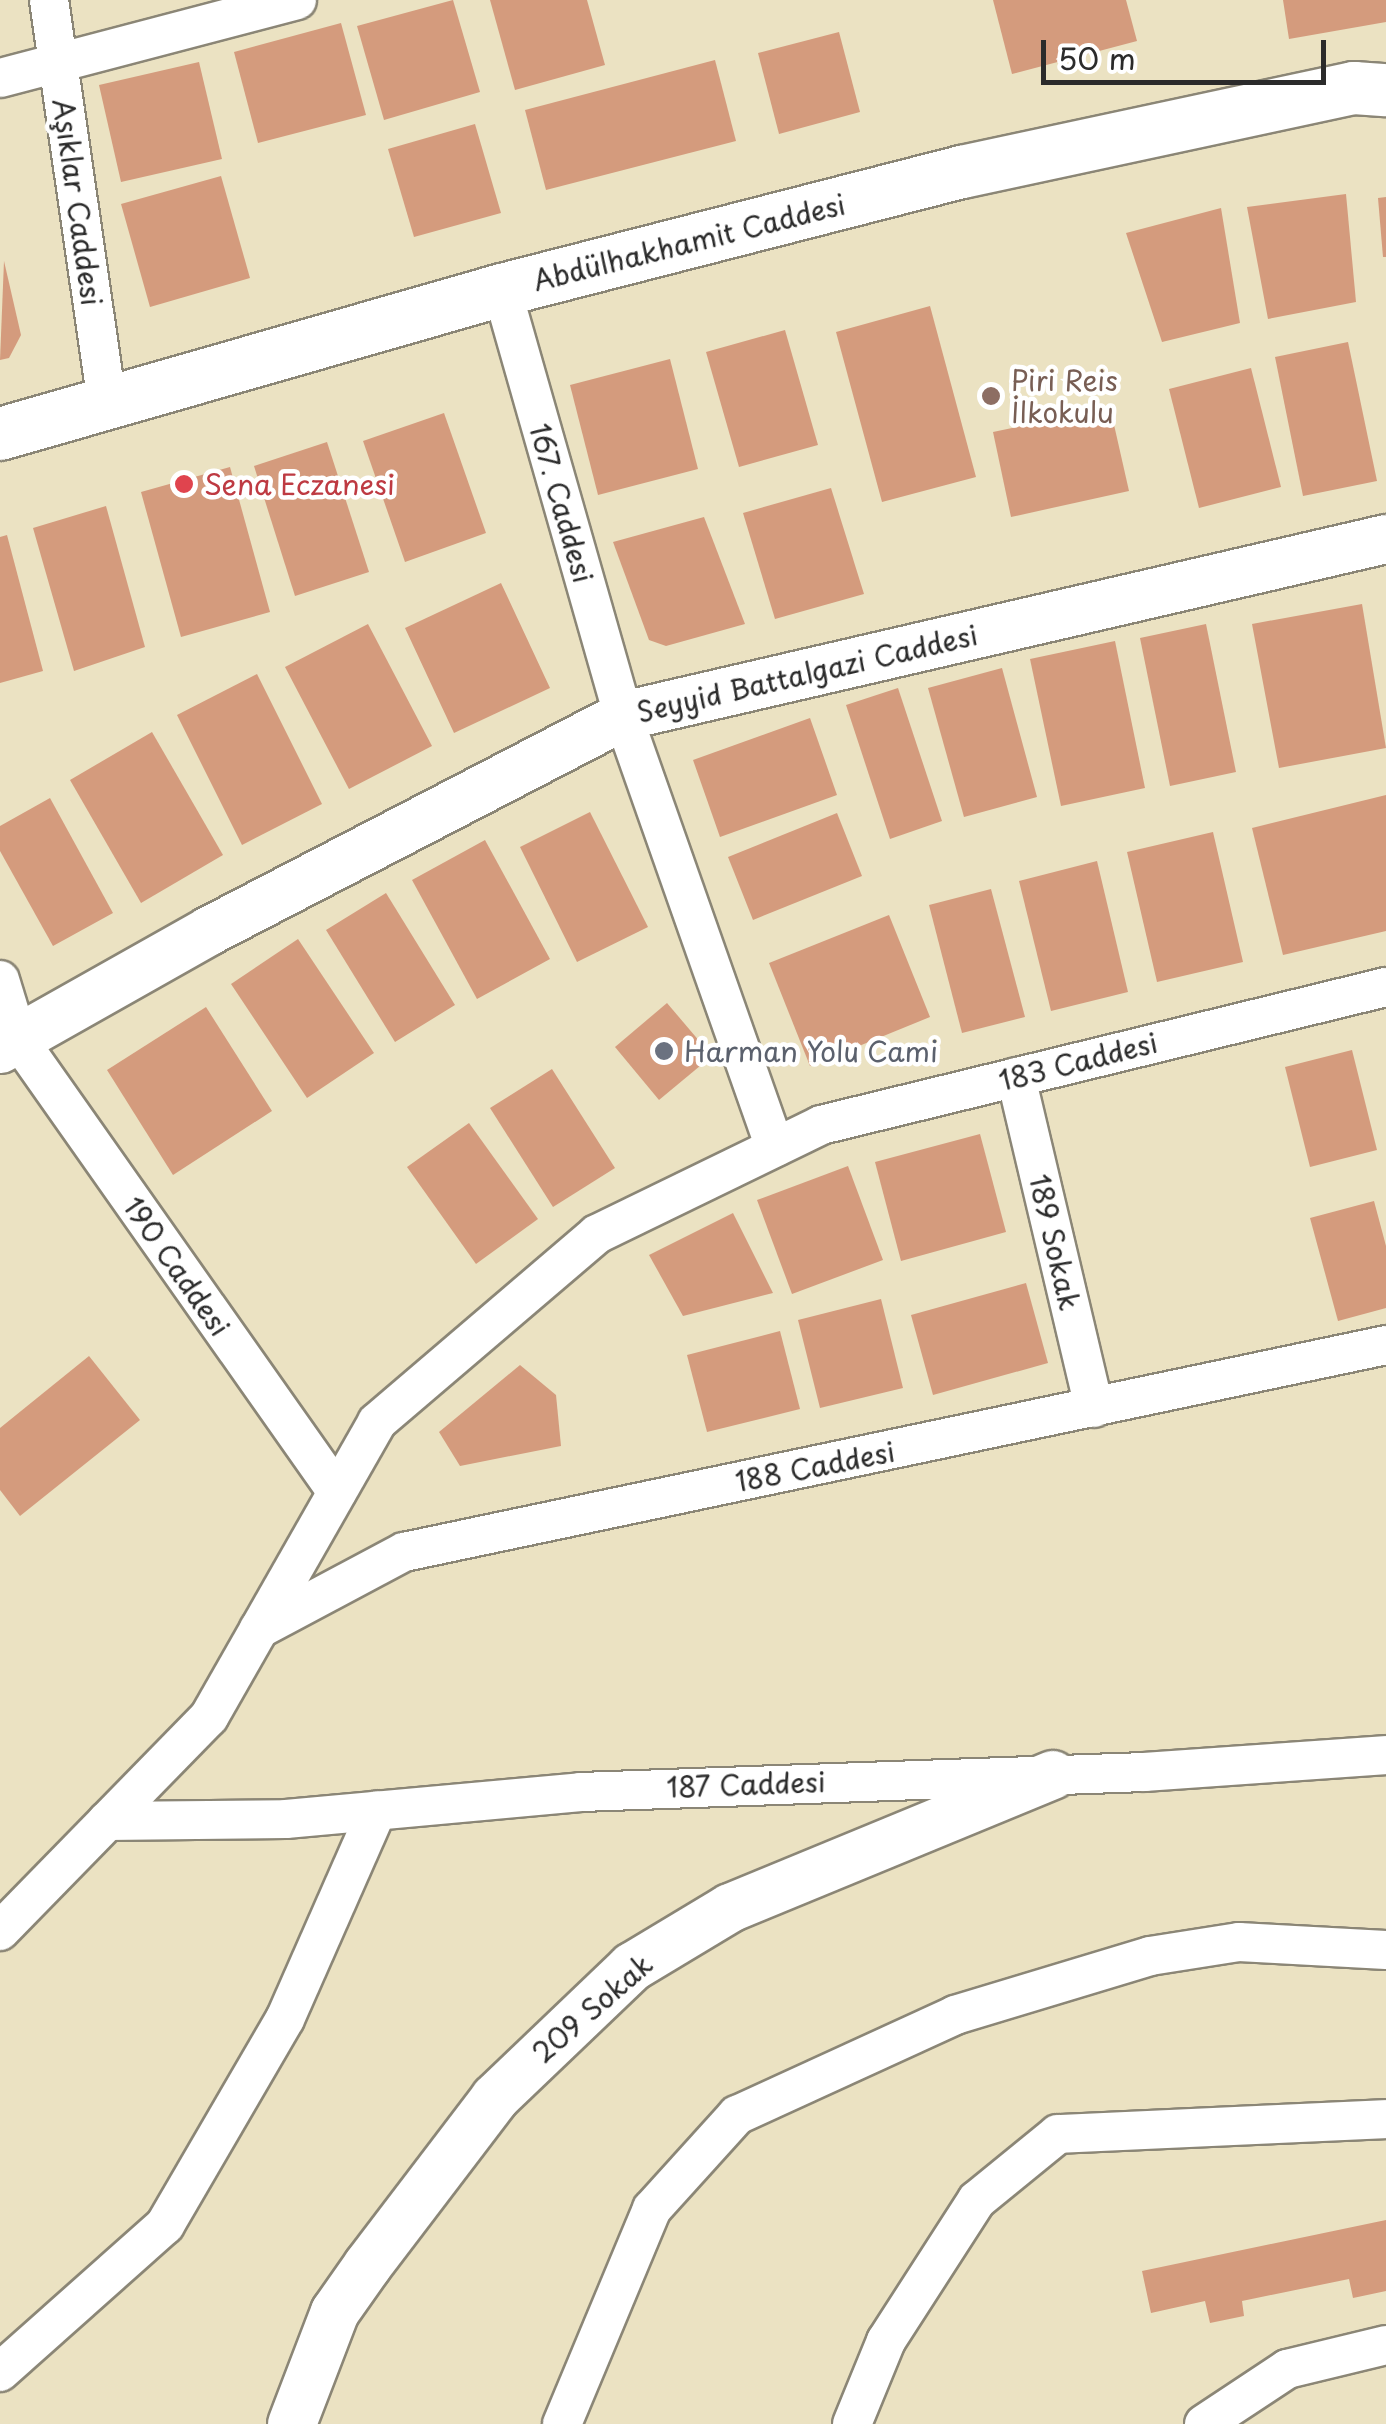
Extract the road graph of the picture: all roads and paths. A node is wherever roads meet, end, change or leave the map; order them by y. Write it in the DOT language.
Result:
graph roads {
  1 [pos="49,0"];
  2 [pos="297,0"];
  3 [pos="58,61"];
  4 [pos="0,78"];
  5 [pos="1386,90"];
  6 [pos="502,290"];
  7 [pos="107,404"];
  8 [pos="0,434"];
  9 [pos="1386,539"];
  10 [pos="623,716"];
  11 [pos="0,980"];
  12 [pos="1386,987"];
  13 [pos="9,1044"];
  14 [pos="1016,1076"];
  15 [pos="775,1147"];
  16 [pos="1386,1345"];
  17 [pos="1094,1408"];
  18 [pos="337,1492"];
  19 [pos="259,1629"];
  20 [pos="1386,1755"];
  21 [pos="1052,1775"];
  22 [pos="378,1810"];
  23 [pos="107,1821"];
  24 [pos="0,1931"];
  25 [pos="1386,1950"];
  26 [pos="1386,2119"];
  27 [pos="1386,2345"];
  28 [pos="0,2372"];
  29 [pos="292,2424"];
  30 [pos="562,2424"];
  31 [pos="852,2424"];
  32 [pos="1204,2424"];
  1 -- 3 [label="street, Aşıklar Caddesi"];
  2 -- 3 [label="street"];
  3 -- 4 [label="street"];
  3 -- 7 [label="street, Aşıklar Caddesi"];
  5 -- 6 [label="main road, Abdülhakhamit Caddesi"];
  6 -- 7 [label="main road, Abdülhakhamit Caddesi"];
  6 -- 10 [label="street, 167. Caddesi"];
  7 -- 8 [label="main road, Abdülhakhamit Caddesi"];
  9 -- 10 [label="street, Seyyid Battalgazi Caddesi"];
  10 -- 13 [label="street, Seyyid Battalgazi Caddesi"];
  10 -- 15 [label="street, 167. Caddesi"];
  11 -- 13 [label="street, 190 Caddesi"];
  12 -- 14 [label="street, 183 Caddesi"];
  13 -- 18 [label="street, 190 Caddesi"];
  14 -- 15 [label="street, 183 Caddesi"];
  14 -- 17 [label="street, 189 Sokak"];
  15 -- 18 [label="street, 183 Caddesi"];
  16 -- 17 [label="street, 188 Caddesi"];
  17 -- 19 [label="street, 188 Caddesi"];
  18 -- 19 [label="street, 183 Caddesi"];
  19 -- 23 [label="street, 183 Caddesi"];
  20 -- 21 [label="street, 187 Caddesi"];
  21 -- 22 [label="street, 187 Caddesi"];
  21 -- 29 [label="street, 209 Sokak"];
  22 -- 23 [label="street, 187 Caddesi"];
  22 -- 28 [label="street"];
  23 -- 24 [label="street, 183 Caddesi"];
  25 -- 30 [label="street"];
  26 -- 31 [label="street"];
  27 -- 32 [label="street"];
}
